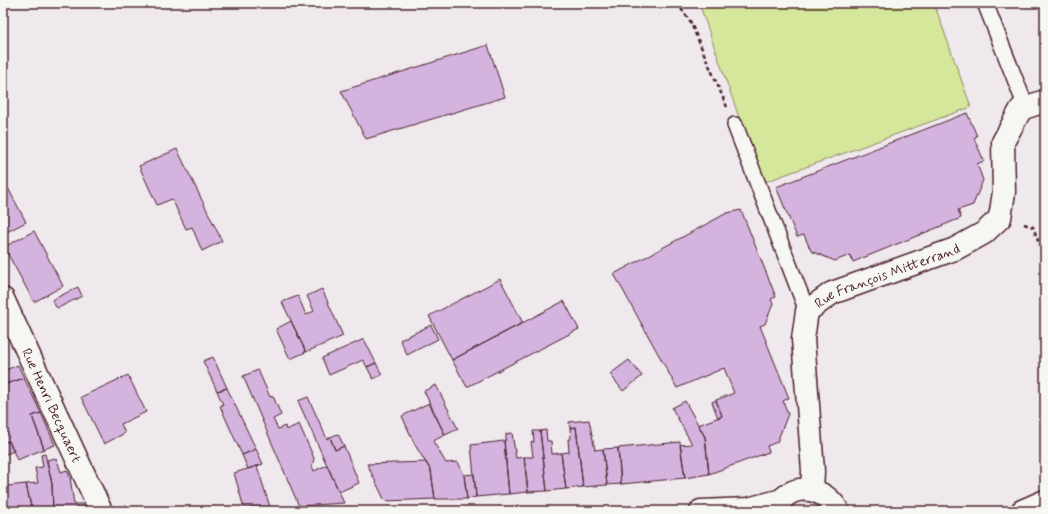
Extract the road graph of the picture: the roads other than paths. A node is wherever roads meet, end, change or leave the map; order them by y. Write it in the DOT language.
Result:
graph roads {
  1 [pos="985,3"];
  2 [pos="1036,104"];
  3 [pos="735,125"];
  4 [pos="3,299"];
  5 [pos="807,311"];
  6 [pos="812,490"];
  7 [pos="1045,501"];
  8 [pos="778,505"];
  9 [pos="101,511"];
  10 [pos="701,511"];
  11 [pos="838,511"];
  12 [pos="1022,511"];
  1 -- 2 [label="lane"];
  2 -- 5 [label="street, Rue François Mitterrand"];
  3 -- 5 [label="lane"];
  4 -- 9 [label="street, Rue Henri Becquaert"];
  5 -- 6 [label="street, Rue François Mitterrand"];
  6 -- 8 [label="street"];
  6 -- 11 [label="street"];
  7 -- 12 [label="street"];
  8 -- 10 [label="street"];
}
